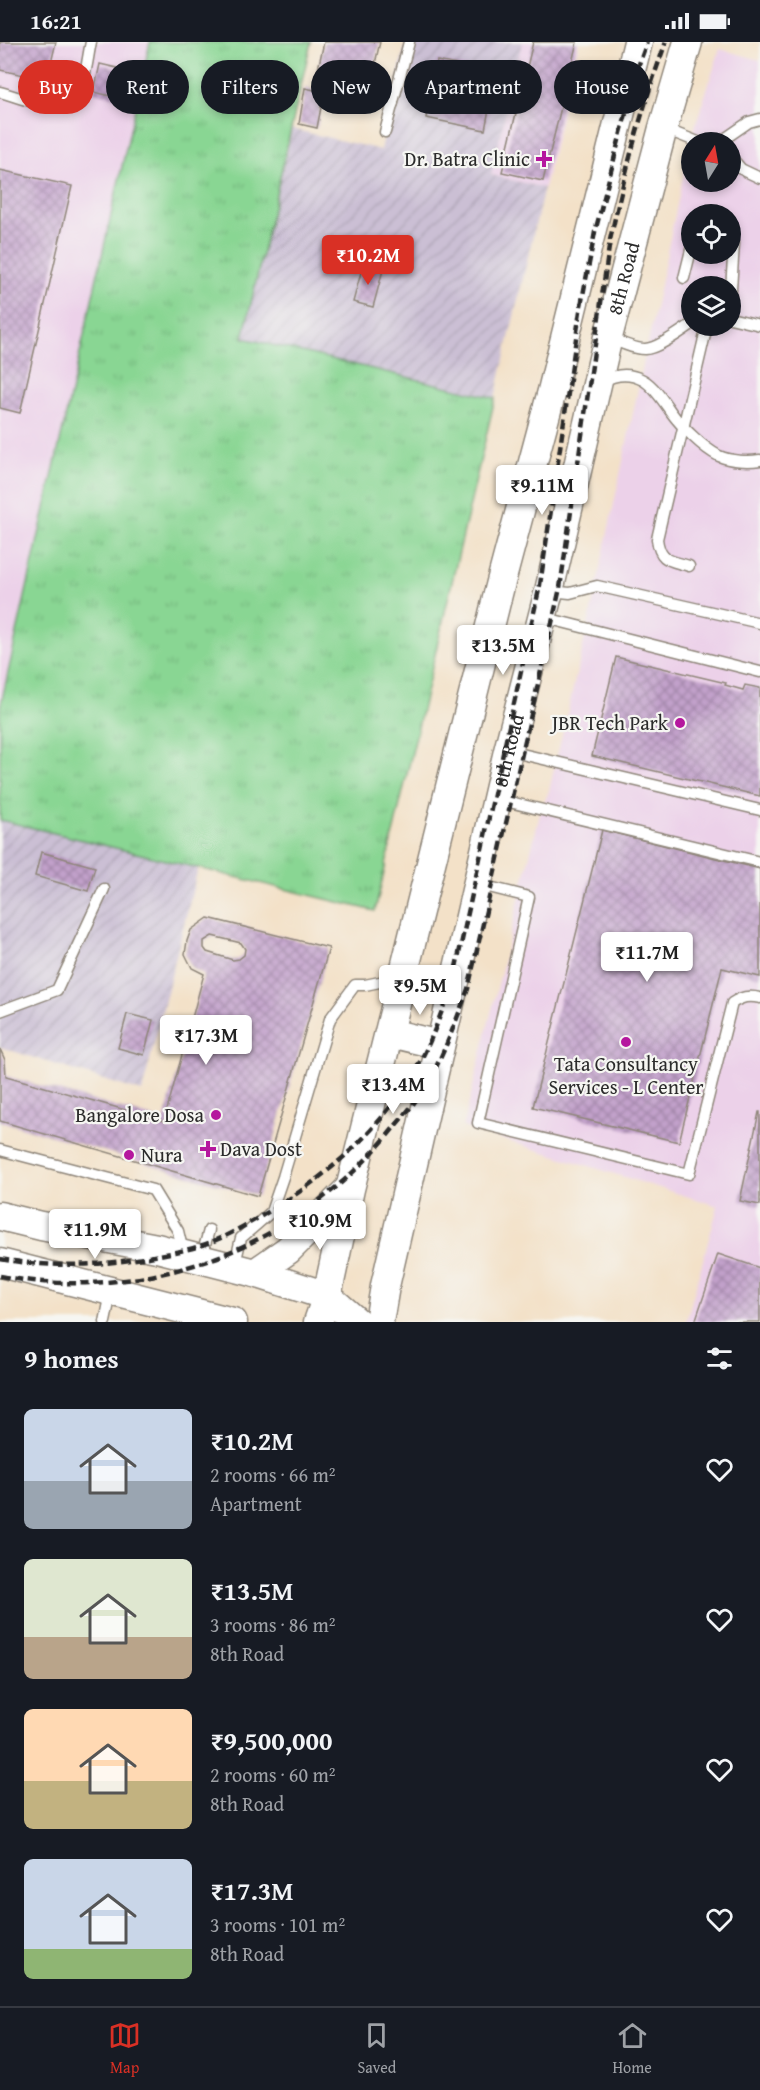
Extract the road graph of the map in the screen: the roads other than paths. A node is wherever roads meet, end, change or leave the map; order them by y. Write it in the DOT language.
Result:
graph roads {
  1 [pos="91,42"];
  2 [pos="409,42"];
  3 [pos="638,42"];
  4 [pos="688,42"];
  5 [pos="0,92"];
  6 [pos="393,103"];
  7 [pos="760,118"];
  8 [pos="663,128"];
  9 [pos="385,132"];
  10 [pos="734,132"];
  11 [pos="681,135"];
  12 [pos="741,169"];
  13 [pos="760,178"];
  14 [pos="741,321"];
  15 [pos="760,325"];
  16 [pos="681,332"];
  17 [pos="705,336"];
  18 [pos="608,337"];
  19 [pos="598,384"];
  20 [pos="685,427"];
  21 [pos="760,460"];
  22 [pos="689,566"];
  23 [pos="545,604"];
  24 [pos="760,623"];
  25 [pos="760,672"];
  26 [pos="508,751"];
  27 [pos="496,799"];
  28 [pos="760,810"];
  29 [pos="760,862"];
  30 [pos="477,884"];
  31 [pos="104,889"];
  32 [pos="404,977"];
  33 [pos="760,998"];
  34 [pos="0,1011"];
  35 [pos="390,1033"];
  36 [pos="440,1045"];
  37 [pos="0,1150"];
  38 [pos="350,1189"];
  39 [pos="10,1218"];
  40 [pos="210,1230"];
  41 [pos="192,1257"];
  42 [pos="3,1263"];
  43 [pos="245,1271"];
  44 [pos="112,1291"];
  45 [pos="322,1309"];
  46 [pos="105,1322"];
  47 [pos="233,1322"];
  48 [pos="357,1322"];
  49 [pos="379,1322"];
  1 -- 5 [label="lane"];
  2 -- 6 [label="lane"];
  3 -- 32 [label="main road"];
  4 -- 8 [label="main road, 8th Road"];
  6 -- 9 [label="lane"];
  7 -- 10 [label="lane"];
  8 -- 11 [label="lane"];
  8 -- 18 [label="main road, 8th Road"];
  12 -- 13 [label="lane"];
  14 -- 15 [label="lane"];
  16 -- 18 [label="lane"];
  17 -- 20 [label="lane"];
  18 -- 19 [label="main road, 8th Road"];
  19 -- 20 [label="lane"];
  19 -- 23 [label="main road, 8th Road"];
  20 -- 21 [label="lane"];
  20 -- 22 [label="lane"];
  23 -- 24 [label="lane"];
  23 -- 25 [label="lane"];
  23 -- 26 [label="main road, 8th Road"];
  26 -- 27 [label="main road, 8th Road"];
  26 -- 28 [label="lane"];
  27 -- 29 [label="lane"];
  27 -- 30 [label="main road, 8th Road"];
  30 -- 33 [label="lane"];
  30 -- 36 [label="main road, 8th Road"];
  31 -- 34 [label="lane"];
  32 -- 35 [label="main road"];
  32 -- 43 [label="lane"];
  35 -- 36 [label="main road"];
  35 -- 38 [label="main road"];
  36 -- 49 [label="main road, 8th Road"];
  37 -- 41 [label="lane"];
  38 -- 43 [label="main road"];
  38 -- 45 [label="main road"];
  39 -- 41 [label="main road"];
  39 -- 42 [label="main road"];
  40 -- 41 [label="lane"];
  41 -- 43 [label="main road"];
  42 -- 44 [label="main road"];
  43 -- 45 [label="main road"];
  44 -- 46 [label="lane"];
  44 -- 47 [label="main road"];
  45 -- 48 [label="main road"];
}
